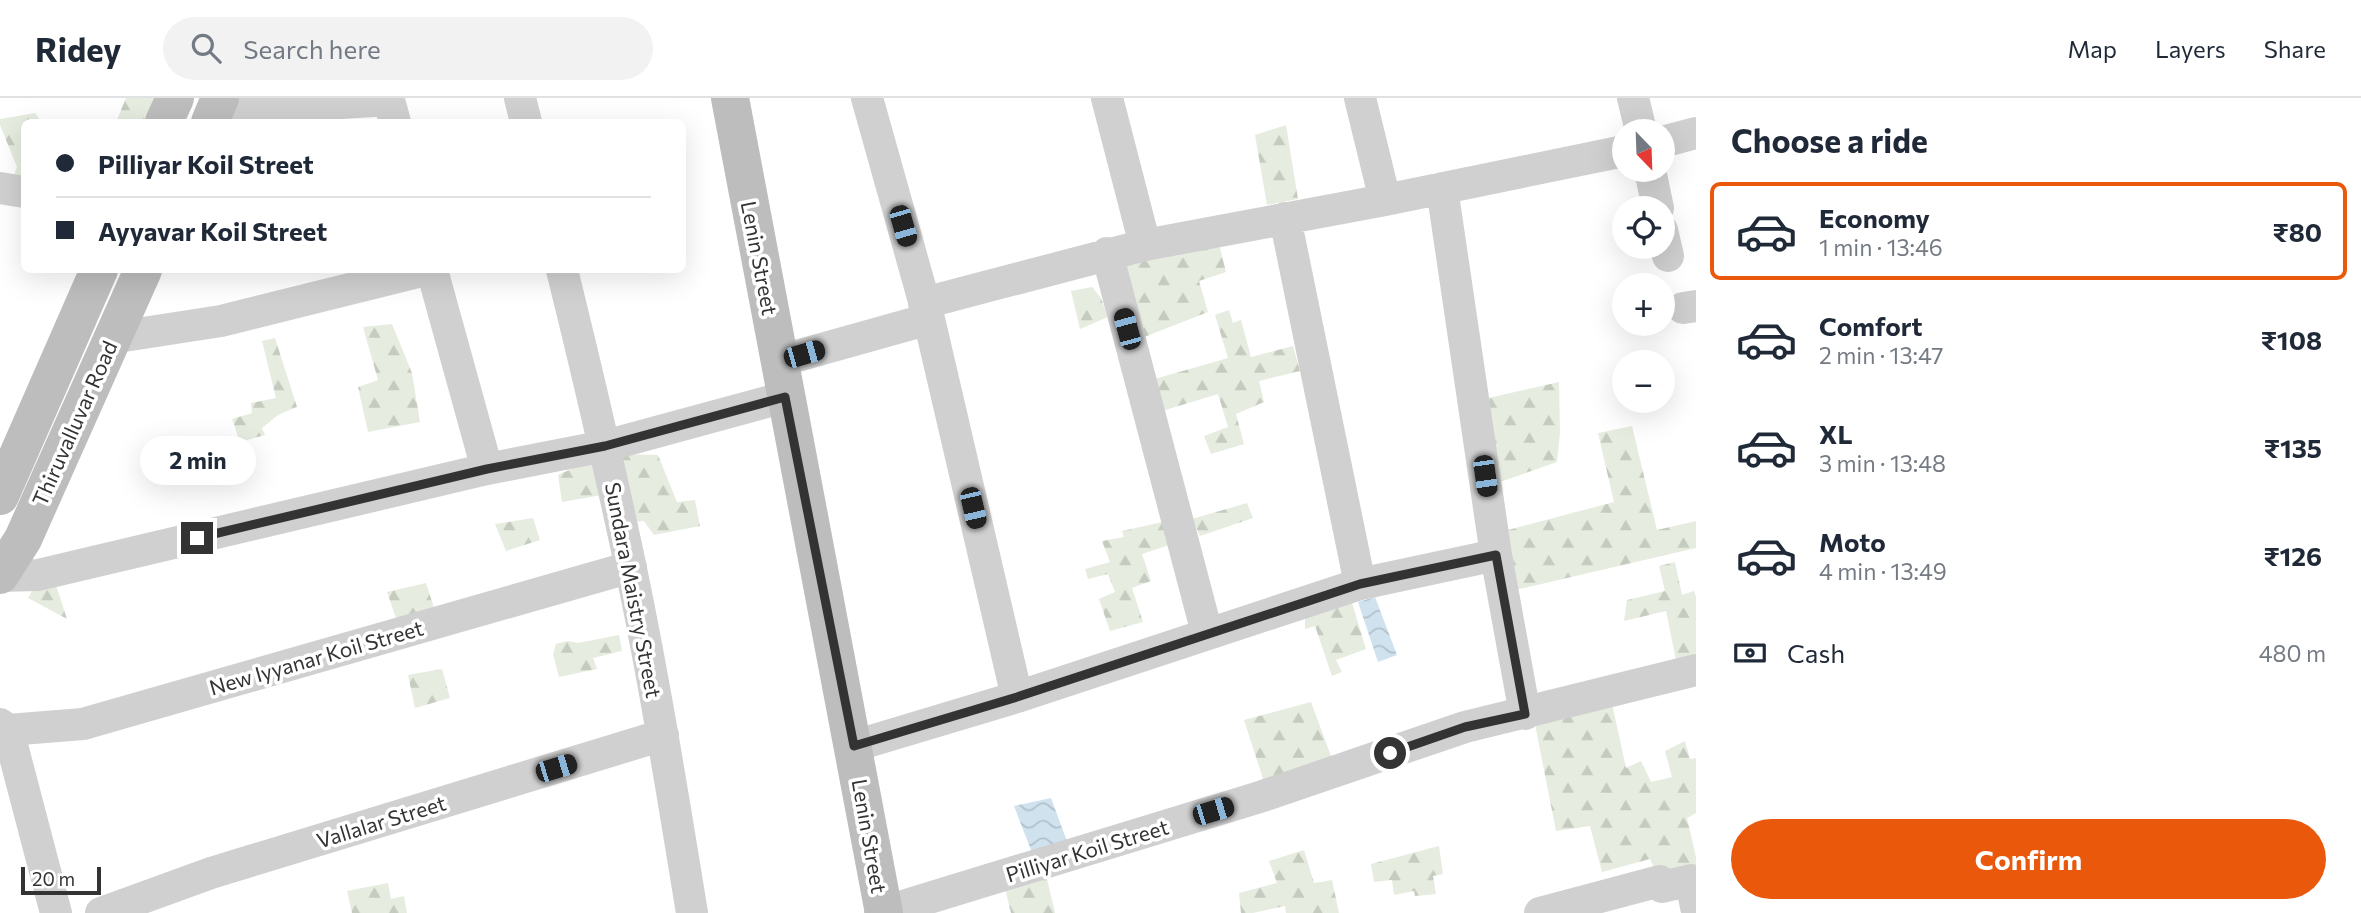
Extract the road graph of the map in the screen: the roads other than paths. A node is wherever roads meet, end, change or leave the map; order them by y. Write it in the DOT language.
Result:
graph roads {
  1 [pos="175,98"];
  2 [pos="520,98"];
  3 [pos="730,98"];
  4 [pos="867,98"];
  5 [pos="1107,98"];
  6 [pos="1360,98"];
  7 [pos="1633,98"];
  8 [pos="215,111"];
  9 [pos="165,119"];
  10 [pos="394,119"];
  11 [pos="525,119"];
  12 [pos="1638,119"];
  13 [pos="1696,134"];
  14 [pos="1675,139"];
  15 [pos="1612,153"];
  16 [pos="0,188"];
  17 [pos="1442,188"];
  18 [pos="21,191"];
  19 [pos="1385,200"];
  20 [pos="1285,218"];
  21 [pos="1145,245"];
  22 [pos="1107,253"];
  23 [pos="98,273"];
  24 [pos="142,273"];
  25 [pos="414,273"];
  26 [pos="433,273"];
  27 [pos="563,273"];
  28 [pos="926,311"];
  29 [pos="111,338"];
  30 [pos="782,379"];
  31 [pos="605,446"];
  32 [pos="487,469"];
  33 [pos="0,496"];
  34 [pos="1496,555"];
  35 [pos="631,567"];
  36 [pos="0,575"];
  37 [pos="1360,584"];
  38 [pos="1207,633"];
  39 [pos="1696,670"];
  40 [pos="1017,697"];
  41 [pos="1525,714"];
  42 [pos="4,727"];
  43 [pos="663,735"];
  44 [pos="854,746"];
  45 [pos="1696,907"];
  46 [pos="56,913"];
  47 [pos="101,913"];
  48 [pos="692,913"];
  49 [pos="883,913"];
  50 [pos="1540,913"];
  1 -- 9 [label="street"];
  2 -- 11 [label="street"];
  3 -- 30 [label="street, Lenin Street"];
  4 -- 28 [label="street"];
  5 -- 21 [label="street"];
  6 -- 19 [label="street"];
  7 -- 12 [label="street"];
  8 -- 10 [label="street"];
  13 -- 14 [label="street"];
  15 -- 17 [label="street"];
  16 -- 18 [label="street"];
  17 -- 19 [label="street"];
  17 -- 34 [label="street"];
  19 -- 20 [label="street"];
  20 -- 21 [label="street"];
  20 -- 37 [label="street"];
  21 -- 22 [label="street"];
  22 -- 28 [label="street"];
  22 -- 38 [label="street"];
  23 -- 33 [label="street, Thiruvalluvar Road"];
  24 -- 29 [label="street, Thiruvalluvar Road"];
  25 -- 29 [label="street"];
  26 -- 32 [label="street"];
  27 -- 31 [label="street, Sundara Maistry Street"];
  28 -- 30 [label="street"];
  28 -- 40 [label="street"];
  29 -- 36 [label="street, Thiruvalluvar Road"];
  30 -- 31 [label="street"];
  30 -- 44 [label="street, Lenin Street"];
  31 -- 32 [label="street"];
  31 -- 35 [label="street, Sundara Maistry Street"];
  32 -- 36 [label="street"];
  34 -- 37 [label="street"];
  34 -- 41 [label="street"];
  35 -- 42 [label="street, New Iyyanar Koil Street"];
  35 -- 43 [label="street, Sundara Maistry Street"];
  37 -- 38 [label="street"];
  38 -- 40 [label="street"];
  39 -- 41 [label="street, Pilliyar Koil Street"];
  40 -- 44 [label="street"];
  41 -- 49 [label="street, Pilliyar Koil Street"];
  42 -- 46 [label="street"];
  43 -- 47 [label="street, Vallalar Street"];
  43 -- 48 [label="street, Sundara Maistry Street"];
  44 -- 49 [label="street, Lenin Street"];
  45 -- 50 [label="street"];
}
